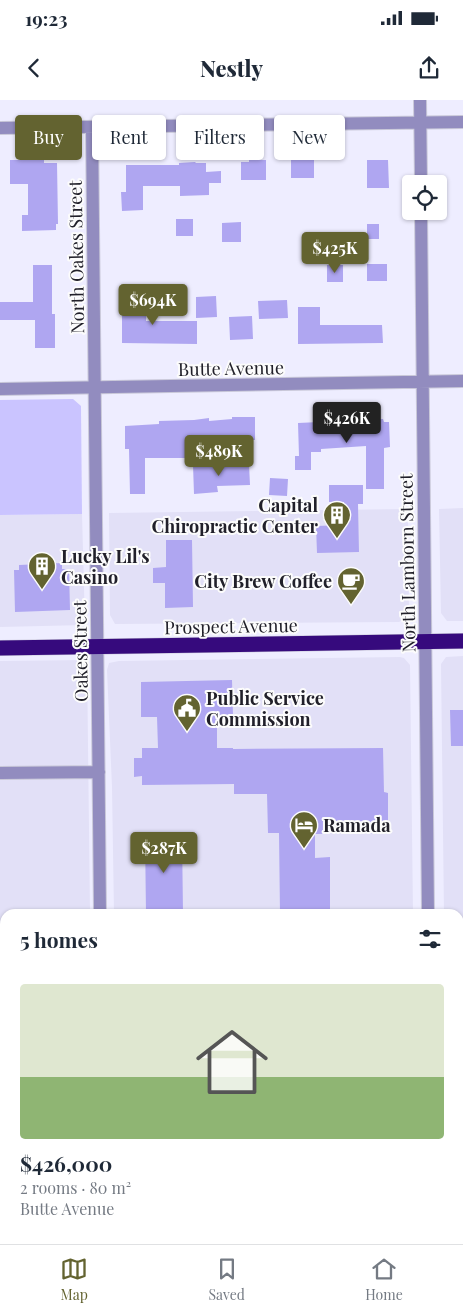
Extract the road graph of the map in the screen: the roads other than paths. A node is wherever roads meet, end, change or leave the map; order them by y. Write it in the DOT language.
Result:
graph roads {
  1 [pos="420,100"];
  2 [pos="463,122"];
  3 [pos="420,123"];
  4 [pos="166,125"];
  5 [pos="92,126"];
  6 [pos="0,128"];
  7 [pos="92,160"];
  8 [pos="421,175"];
  9 [pos="421,220"];
  10 [pos="463,381"];
  11 [pos="423,382"];
  12 [pos="95,388"];
  13 [pos="0,389"];
  14 [pos="425,642"];
  15 [pos="463,642"];
  16 [pos="98,647"];
  17 [pos="0,648"];
  18 [pos="99,772"];
  19 [pos="0,773"];
  20 [pos="100,909"];
  21 [pos="428,909"];
  1 -- 3 [label="street"];
  2 -- 3 [label="street"];
  3 -- 4 [label="street"];
  3 -- 8 [label="street"];
  5 -- 6 [label="street"];
  7 -- 12 [label="street, North Oakes Street"];
  9 -- 11 [label="street, North Lamborn Street"];
  10 -- 11 [label="street, Butte Avenue"];
  11 -- 12 [label="street, Butte Avenue"];
  11 -- 14 [label="street, North Lamborn Street"];
  12 -- 13 [label="street, Butte Avenue"];
  12 -- 16 [label="street, Oakes Street"];
  14 -- 15 [label="highway, Prospect Avenue"];
  14 -- 16 [label="highway, Prospect Avenue"];
  14 -- 21 [label="street, North Lamborn Street"];
  16 -- 17 [label="highway, Prospect Avenue"];
  16 -- 18 [label="street, Oakes Street"];
  18 -- 19 [label="street"];
  18 -- 20 [label="street, Oakes Street"];
}
